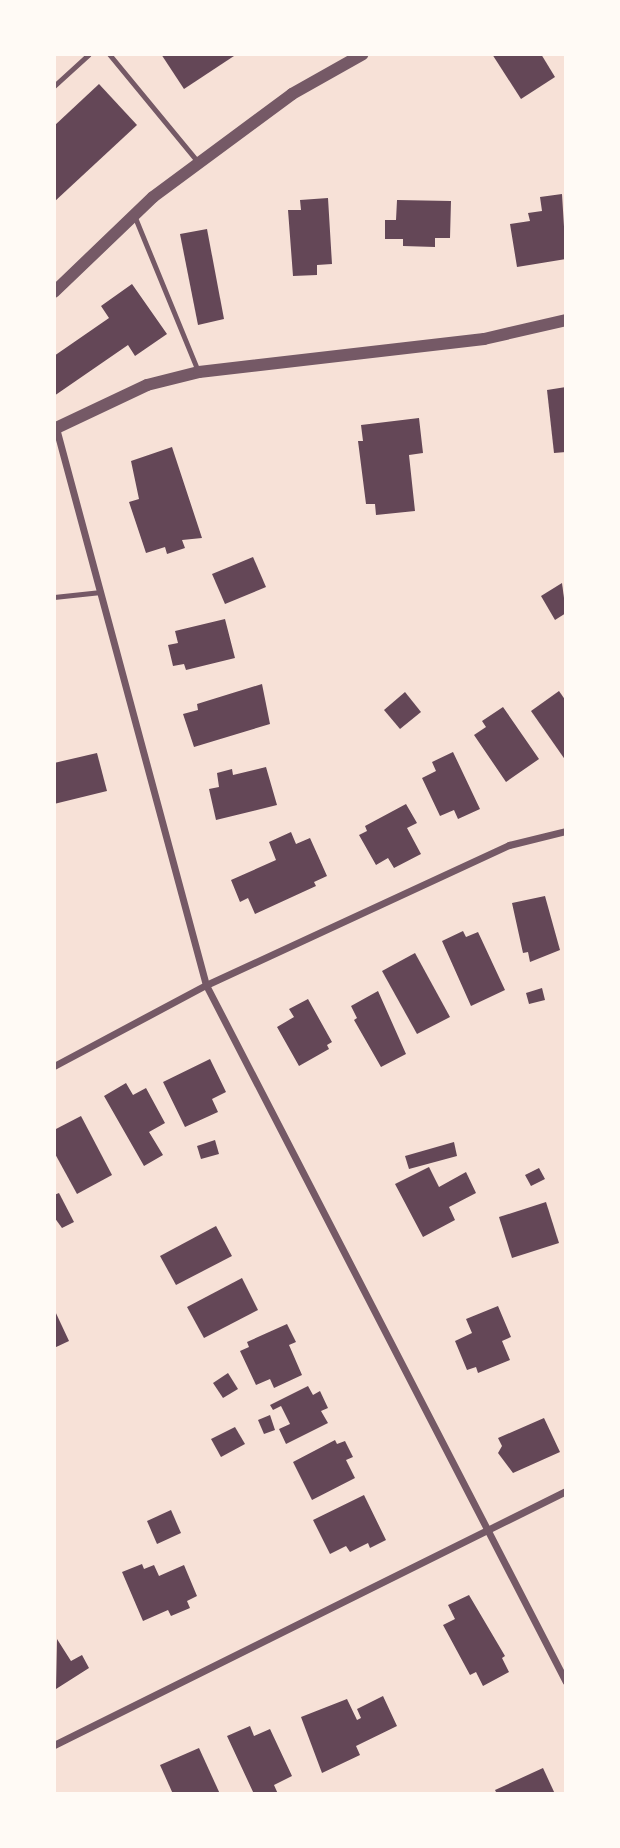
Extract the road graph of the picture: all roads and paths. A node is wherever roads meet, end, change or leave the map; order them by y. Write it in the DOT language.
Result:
graph roads {
  1 [pos="89,54"];
  2 [pos="109,54"];
  3 [pos="363,54"];
  4 [pos="54,86"];
  5 [pos="199,163"];
  6 [pos="134,215"];
  7 [pos="54,292"];
  8 [pos="566,320"];
  9 [pos="199,372"];
  10 [pos="55,428"];
  11 [pos="101,592"];
  12 [pos="54,597"];
  13 [pos="566,831"];
  14 [pos="206,985"];
  15 [pos="54,1066"];
  16 [pos="566,1491"];
  17 [pos="488,1530"];
  18 [pos="566,1682"];
  19 [pos="54,1745"];
  1 -- 4 [label="lane"];
  2 -- 5 [label="lane"];
  3 -- 5 [label="street"];
  5 -- 6 [label="street"];
  6 -- 7 [label="street"];
  6 -- 9 [label="lane"];
  8 -- 9 [label="street"];
  9 -- 10 [label="street"];
  10 -- 11 [label="street"];
  11 -- 12 [label="lane"];
  11 -- 14 [label="street"];
  13 -- 14 [label="street"];
  14 -- 15 [label="street"];
  14 -- 17 [label="street"];
  16 -- 17 [label="street"];
  17 -- 18 [label="street"];
  17 -- 19 [label="street"];
}
